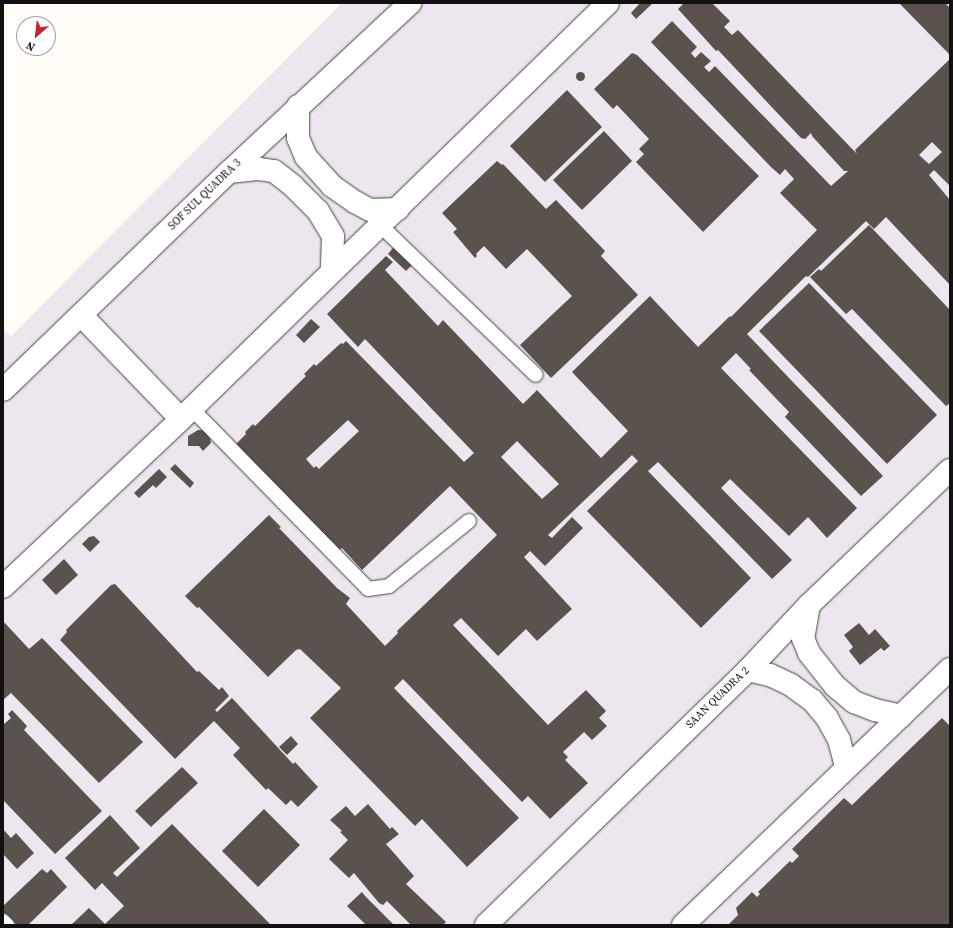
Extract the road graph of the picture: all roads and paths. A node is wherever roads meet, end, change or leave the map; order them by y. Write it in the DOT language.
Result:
graph roads {
  1 [pos="410,3"];
  2 [pos="608,3"];
  3 [pos="298,106"];
  4 [pos="229,172"];
  5 [pos="398,209"];
  6 [pos="380,225"];
  7 [pos="332,270"];
  8 [pos="82,315"];
  9 [pos="536,375"];
  10 [pos="3,390"];
  11 [pos="186,413"];
  12 [pos="950,470"];
  13 [pos="470,521"];
  14 [pos="3,587"];
  15 [pos="809,605"];
  16 [pos="950,669"];
  17 [pos="748,670"];
  18 [pos="901,716"];
  19 [pos="846,767"];
  20 [pos="3,921"];
  21 [pos="7,925"];
  22 [pos="486,925"];
  23 [pos="683,925"];
  1 -- 3 [label="street, SOF SUL QUADRA 3"];
  2 -- 5 [label="street"];
  3 -- 4 [label="street, SOF SUL QUADRA 3"];
  3 -- 5 [label="street"];
  4 -- 7 [label="street"];
  4 -- 8 [label="street, SOF SUL QUADRA 3"];
  5 -- 6 [label="street"];
  6 -- 7 [label="street"];
  6 -- 9 [label="lane"];
  7 -- 11 [label="street"];
  8 -- 10 [label="street, SOF SUL QUADRA 3"];
  8 -- 11 [label="street"];
  11 -- 13 [label="lane"];
  11 -- 14 [label="street"];
  12 -- 15 [label="street, SAAN QUADRA 2"];
  15 -- 17 [label="street, SAAN QUADRA 2"];
  15 -- 18 [label="street"];
  16 -- 18 [label="street"];
  17 -- 19 [label="street"];
  17 -- 22 [label="street, SAAN QUADRA 2"];
  18 -- 19 [label="street"];
  19 -- 23 [label="street"];
  20 -- 21 [label="lane"];
}
